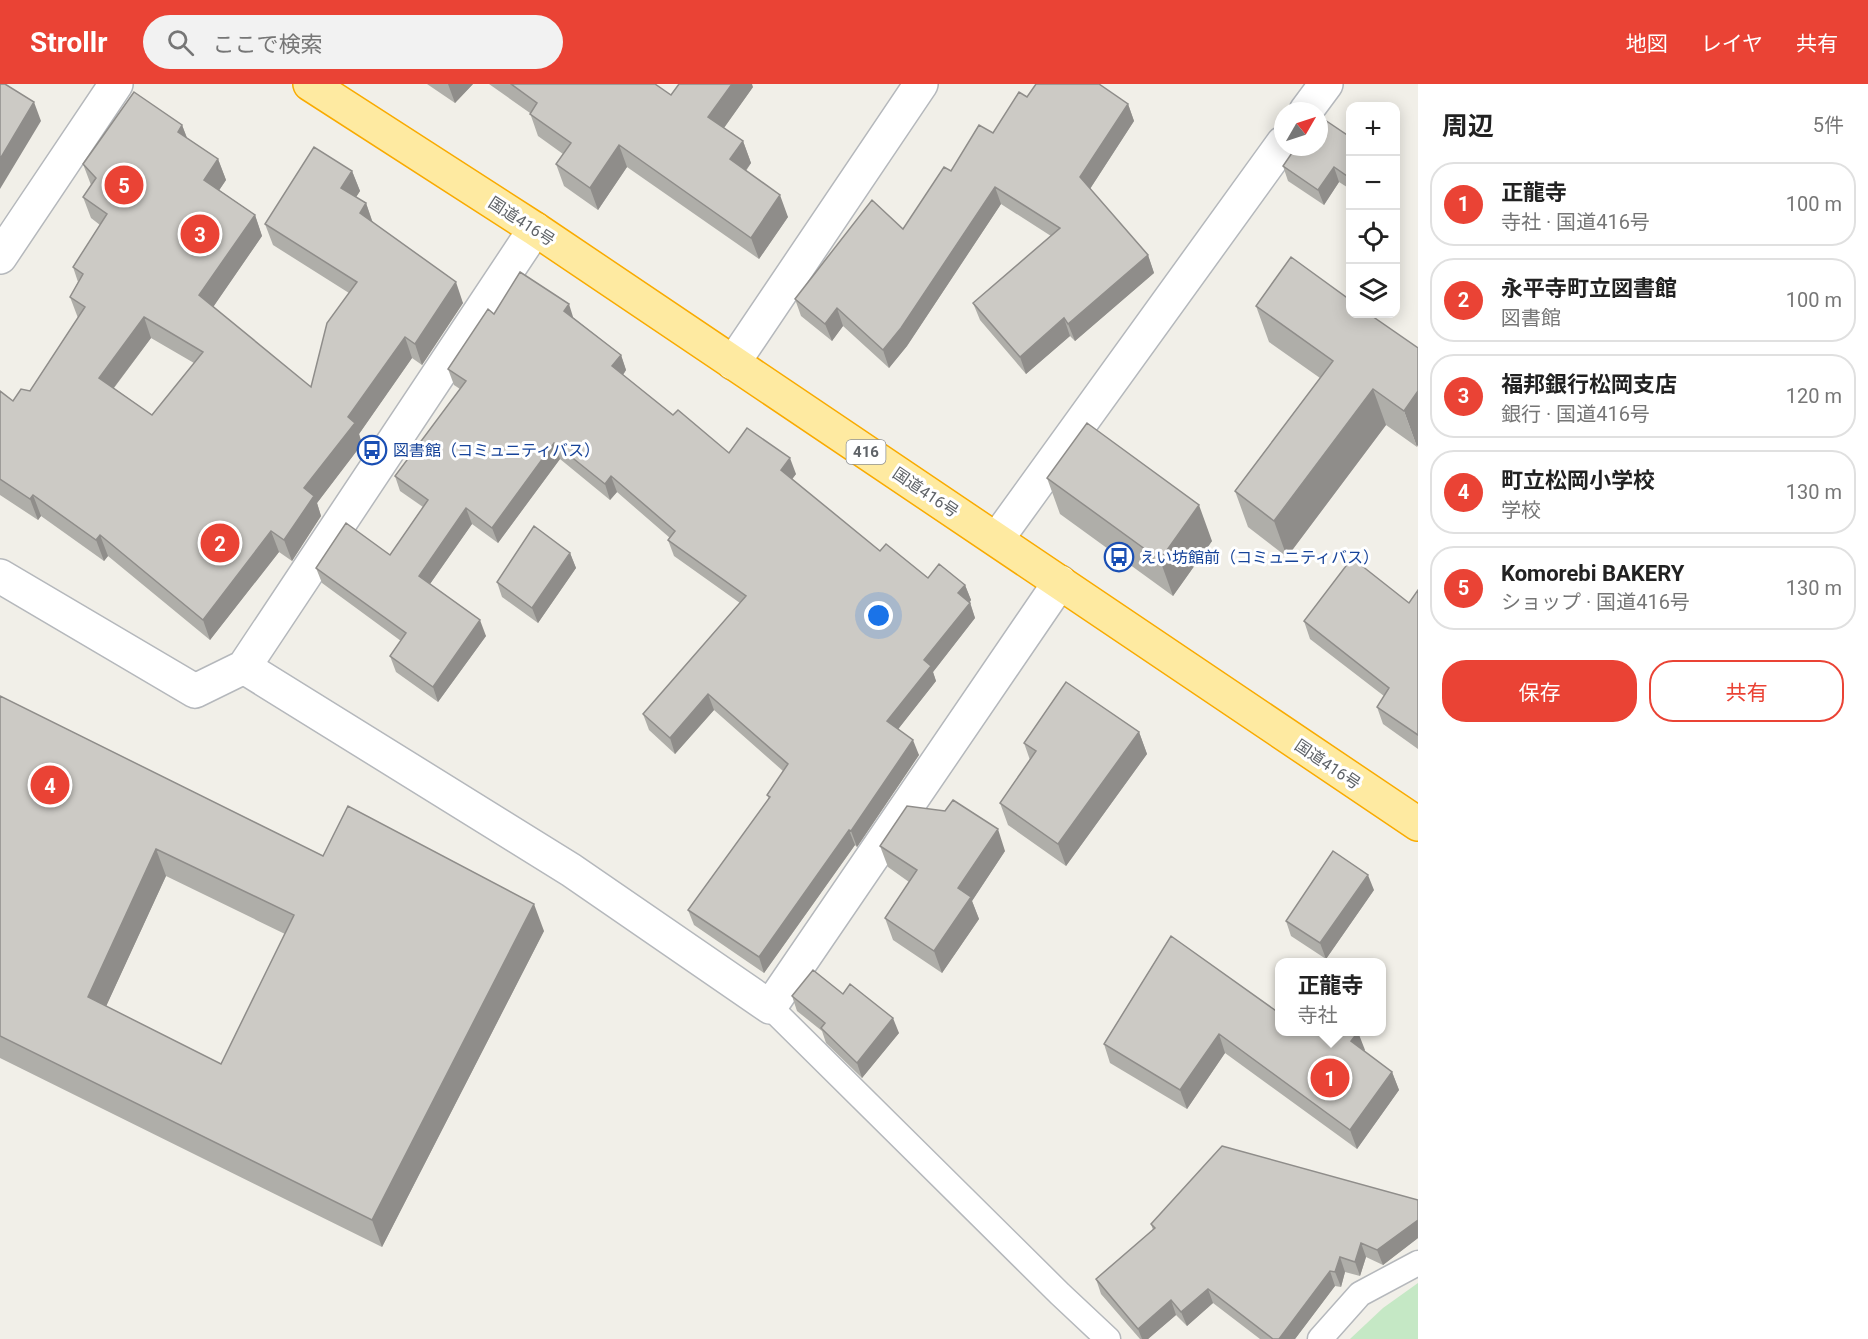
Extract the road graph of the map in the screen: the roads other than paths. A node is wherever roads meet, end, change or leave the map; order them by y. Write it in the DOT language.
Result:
graph roads {
  1 [pos="116,84"];
  2 [pos="310,84"];
  3 [pos="1326,84"];
  4 [pos="914,86"];
  5 [pos="1313,102"];
  6 [pos="1274,155"];
  7 [pos="535,229"];
  8 [pos="0,257"];
  9 [pos="733,363"];
  10 [pos="997,539"];
  11 [pos="0,576"];
  12 [pos="1060,582"];
  13 [pos="244,667"];
  14 [pos="1418,824"];
  15 [pos="770,1007"];
  16 [pos="1418,1263"];
  17 [pos="1108,1339"];
  18 [pos="1320,1339"];
  1 -- 8 [label="street"];
  2 -- 7 [label="highway, 国道416号 / 416"];
  3 -- 5 [label="street"];
  4 -- 9 [label="street"];
  6 -- 10 [label="street"];
  7 -- 9 [label="highway, 国道416号 / 416"];
  7 -- 13 [label="street"];
  9 -- 10 [label="highway, 国道416号 / 416"];
  10 -- 12 [label="highway, 国道416号 / 416"];
  11 -- 13 [label="street"];
  12 -- 14 [label="highway, 国道416号 / 416"];
  12 -- 15 [label="street"];
  13 -- 15 [label="street"];
  15 -- 17 [label="lane"];
  16 -- 18 [label="lane"];
}
